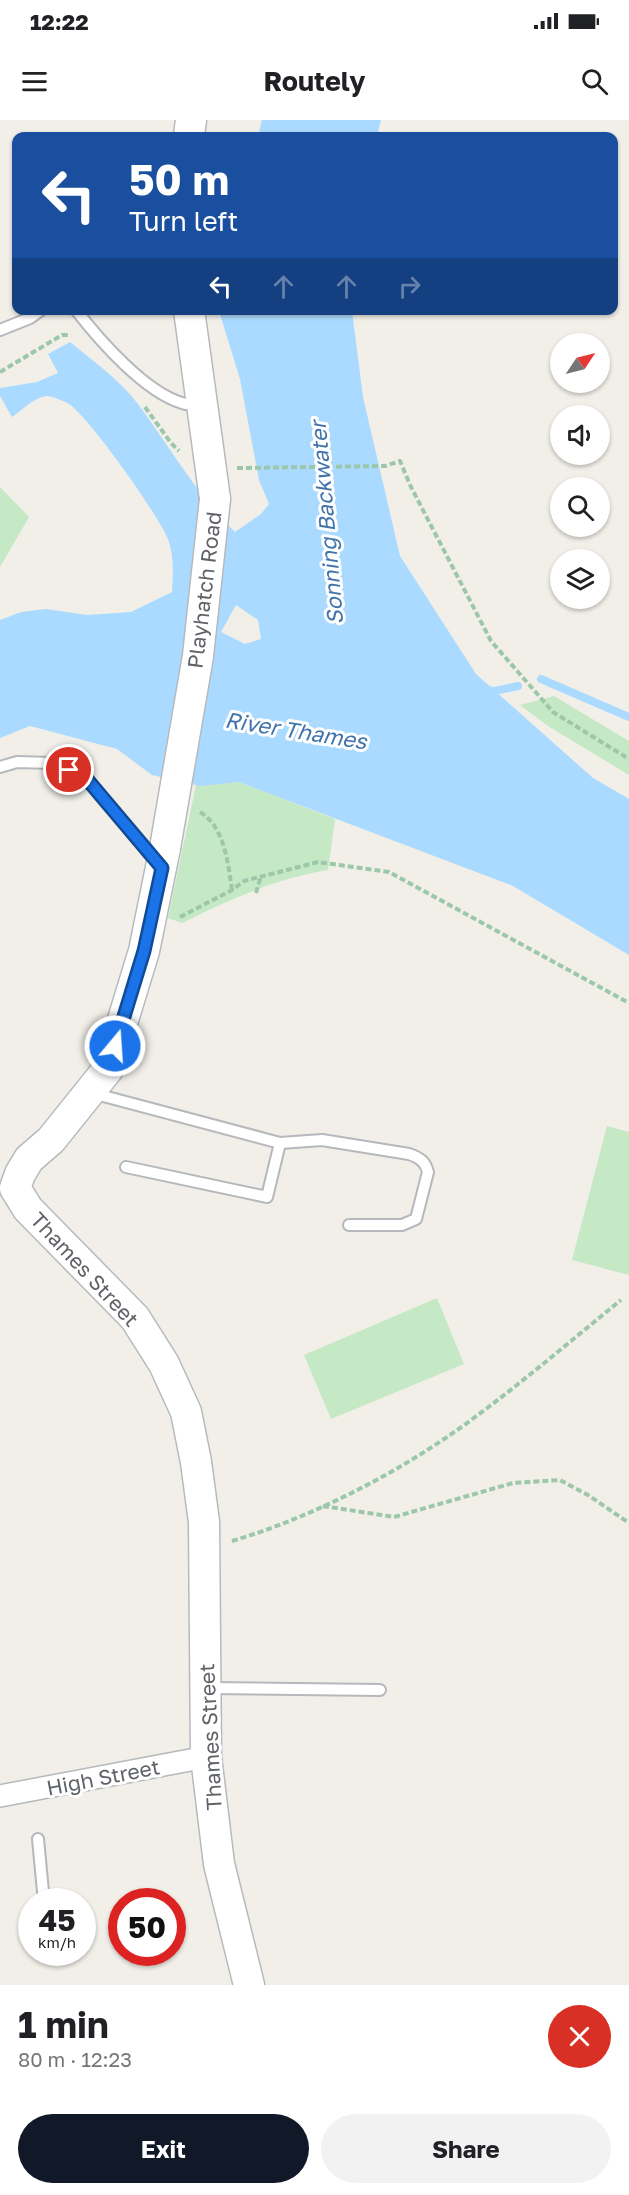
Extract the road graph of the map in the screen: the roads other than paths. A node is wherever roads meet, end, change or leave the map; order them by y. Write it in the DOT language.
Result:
graph roads {
  1 [pos="34,315"];
  2 [pos="80,315"];
  3 [pos="190,315"];
  4 [pos="0,330"];
  5 [pos="201,406"];
  6 [pos="0,767"];
  7 [pos="163,858"];
  8 [pos="89,1092"];
  9 [pos="280,1143"];
  10 [pos="126,1167"];
  11 [pos="8,1189"];
  12 [pos="349,1225"];
  13 [pos="206,1688"];
  14 [pos="380,1690"];
  15 [pos="207,1757"];
  16 [pos="0,1796"];
  17 [pos="38,1839"];
  18 [pos="43,1888"];
  19 [pos="249,1985"];
  1 -- 4 [label="lane"];
  2 -- 5 [label="lane"];
  3 -- 5 [label="main road, Playhatch Road"];
  5 -- 7 [label="main road, Playhatch Road, bridge"];
  6 -- 7 [label="lane"];
  7 -- 8 [label="main road, Thames Street"];
  8 -- 9 [label="lane"];
  8 -- 11 [label="main road, Thames Street"];
  9 -- 10 [label="lane"];
  9 -- 12 [label="lane"];
  11 -- 13 [label="main road, Thames Street"];
  13 -- 14 [label="lane"];
  13 -- 15 [label="main road, Thames Street"];
  15 -- 16 [label="street, High Street"];
  15 -- 19 [label="main road, Thames Street"];
  17 -- 18 [label="lane"];
}
